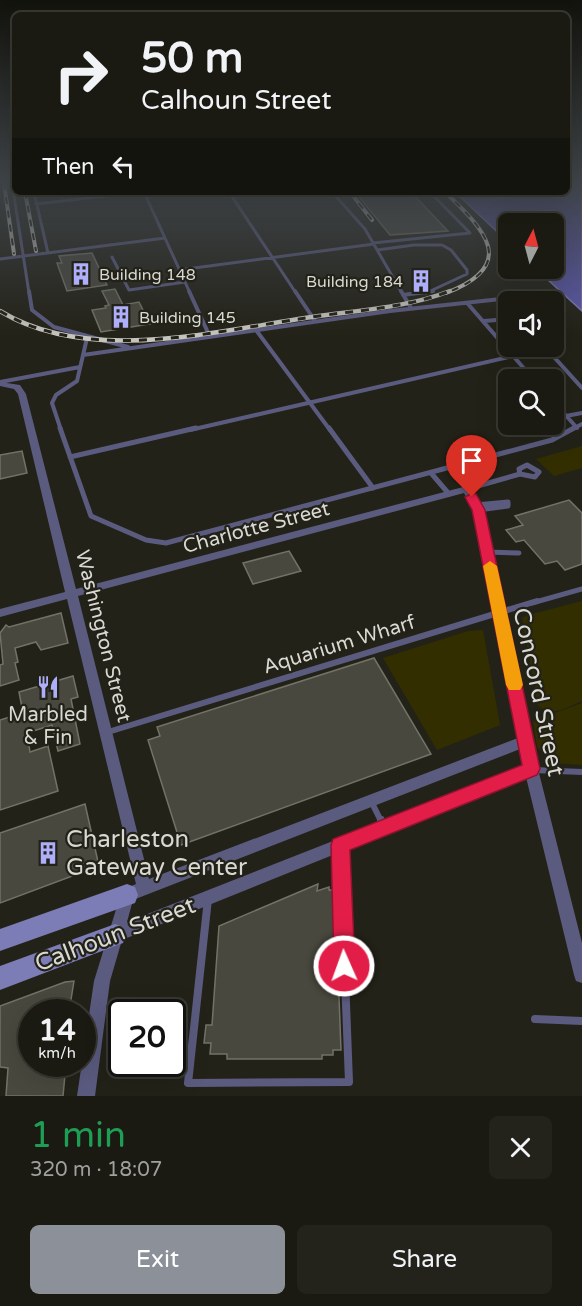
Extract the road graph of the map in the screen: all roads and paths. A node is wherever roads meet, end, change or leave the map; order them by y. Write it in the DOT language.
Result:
graph roads {
  1 [pos="19,234"];
  2 [pos="43,234"];
  3 [pos="163,234"];
  4 [pos="258,234"];
  5 [pos="367,234"];
  6 [pos="460,234"];
  7 [pos="165,238"];
  8 [pos="374,244"];
  9 [pos="377,250"];
  10 [pos="48,253"];
  11 [pos="22,256"];
  12 [pos="112,257"];
  13 [pos="273,257"];
  14 [pos="0,259"];
  15 [pos="179,270"];
  16 [pos="185,282"];
  17 [pos="403,295"];
  18 [pos="498,300"];
  19 [pos="468,304"];
  20 [pos="411,308"];
  21 [pos="498,320"];
  22 [pos="315,321"];
  23 [pos="484,321"];
  24 [pos="256,330"];
  25 [pos="210,337"];
  26 [pos="87,338"];
  27 [pos="498,338"];
  28 [pos="141,346"];
  29 [pos="83,355"];
  30 [pos="508,357"];
  31 [pos="514,357"];
  32 [pos="554,357"];
  33 [pos="80,367"];
  34 [pos="524,369"];
  35 [pos="0,383"];
  36 [pos="582,388"];
  37 [pos="310,401"];
  38 [pos="582,413"];
  39 [pos="564,414"];
  40 [pos="566,416"];
  41 [pos="582,424"];
  42 [pos="577,428"];
  43 [pos="70,457"];
  44 [pos="431,473"];
  45 [pos="520,474"];
  46 [pos="373,488"];
  47 [pos="467,489"];
  48 [pos="449,494"];
  49 [pos="477,507"];
  50 [pos="487,552"];
  51 [pos="519,553"];
  52 [pos="582,589"];
  53 [pos="72,594"];
  54 [pos="500,611"];
  55 [pos="0,613"];
  56 [pos="106,733"];
  57 [pos="526,741"];
  58 [pos="531,769"];
  59 [pos="582,772"];
  60 [pos="371,801"];
  61 [pos="385,828"];
  62 [pos="340,845"];
  63 [pos="136,892"];
  64 [pos="209,898"];
  65 [pos="115,935"];
  66 [pos="0,940"];
  67 [pos="582,975"];
  68 [pos="0,978"];
  69 [pos="535,1019"];
  70 [pos="582,1021"];
  71 [pos="86,1096"];
  1 -- 11 [label="lane"];
  2 -- 10 [label="lane"];
  3 -- 7 [label="lane"];
  4 -- 13 [label="lane"];
  5 -- 8 [label="lane"];
  6 -- 8 [label="lane"];
  7 -- 10 [label="lane"];
  7 -- 15 [label="lane"];
  8 -- 9 [label="lane"];
  8 -- 13 [label="lane"];
  9 -- 17 [label="lane"];
  9 -- 17 [label="lane"];
  10 -- 11 [label="lane"];
  11 -- 14 [label="lane"];
  11 -- 26 [label="lane"];
  12 -- 16 [label="lane"];
  13 -- 15 [label="lane"];
  13 -- 22 [label="lane"];
  15 -- 16 [label="lane"];
  16 -- 25 [label="lane"];
  17 -- 20 [label="lane"];
  18 -- 19 [label="lane"];
  19 -- 20 [label="lane"];
  19 -- 23 [label="lane"];
  20 -- 22 [label="lane"];
  21 -- 23 [label="lane"];
  22 -- 24 [label="lane"];
  23 -- 27 [label="lane"];
  24 -- 25 [label="lane"];
  24 -- 37 [label="lane"];
  25 -- 28 [label="lane"];
  26 -- 28 [label="lane"];
  26 -- 29 [label="lane"];
  28 -- 29 [label="lane"];
  29 -- 33 [label="lane"];
  30 -- 37 [label="lane"];
  31 -- 34 [label="lane"];
  32 -- 36 [label="lane"];
  33 -- 35 [label="lane"];
  33 -- 43 [label="lane"];
  35 -- 53 [label="street, Washington Street"];
  37 -- 43 [label="lane"];
  37 -- 46 [label="lane"];
  38 -- 40 [label="lane"];
  39 -- 40 [label="lane"];
  40 -- 42 [label="lane"];
  41 -- 42 [label="lane"];
  42 -- 44 [label="lane"];
  43 -- 46 [label="lane"];
  44 -- 46 [label="lane"];
  44 -- 48 [label="lane"];
  45 -- 47 [label="lane, Charlotte Street"];
  47 -- 48 [label="street, Charlotte Street"];
  47 -- 49 [label="street, Concord Street"];
  48 -- 53 [label="street, Charlotte Street"];
  49 -- 49 [label="lane"];
  49 -- 50 [label="street, Concord Street"];
  50 -- 51 [label="lane"];
  50 -- 54 [label="street, Concord Street"];
  52 -- 54 [label="lane, Aquarium Wharf"];
  53 -- 55 [label="street, Charlotte Street"];
  53 -- 56 [label="street, Washington Street"];
  54 -- 56 [label="lane, Aquarium Wharf"];
  54 -- 57 [label="street, Concord Street"];
  56 -- 63 [label="street, Washington Street"];
  57 -- 58 [label="street, Concord Street"];
  57 -- 60 [label="street, Calhoun Street"];
  58 -- 59 [label="lane"];
  58 -- 61 [label="street, Calhoun Street"];
  58 -- 67 [label="street, Concord Street"];
  60 -- 61 [label="lane"];
  60 -- 63 [label="street, Calhoun Street"];
  61 -- 62 [label="street, Calhoun Street"];
  62 -- 64 [label="street, Calhoun Street"];
  62 -- 64 [label="lane"];
  63 -- 65 [label="street"];
  63 -- 66 [label="street, Calhoun Street"];
  64 -- 65 [label="street, Calhoun Street"];
  65 -- 68 [label="street, Calhoun Street"];
  65 -- 71 [label="street"];
  69 -- 70 [label="lane"];
}
